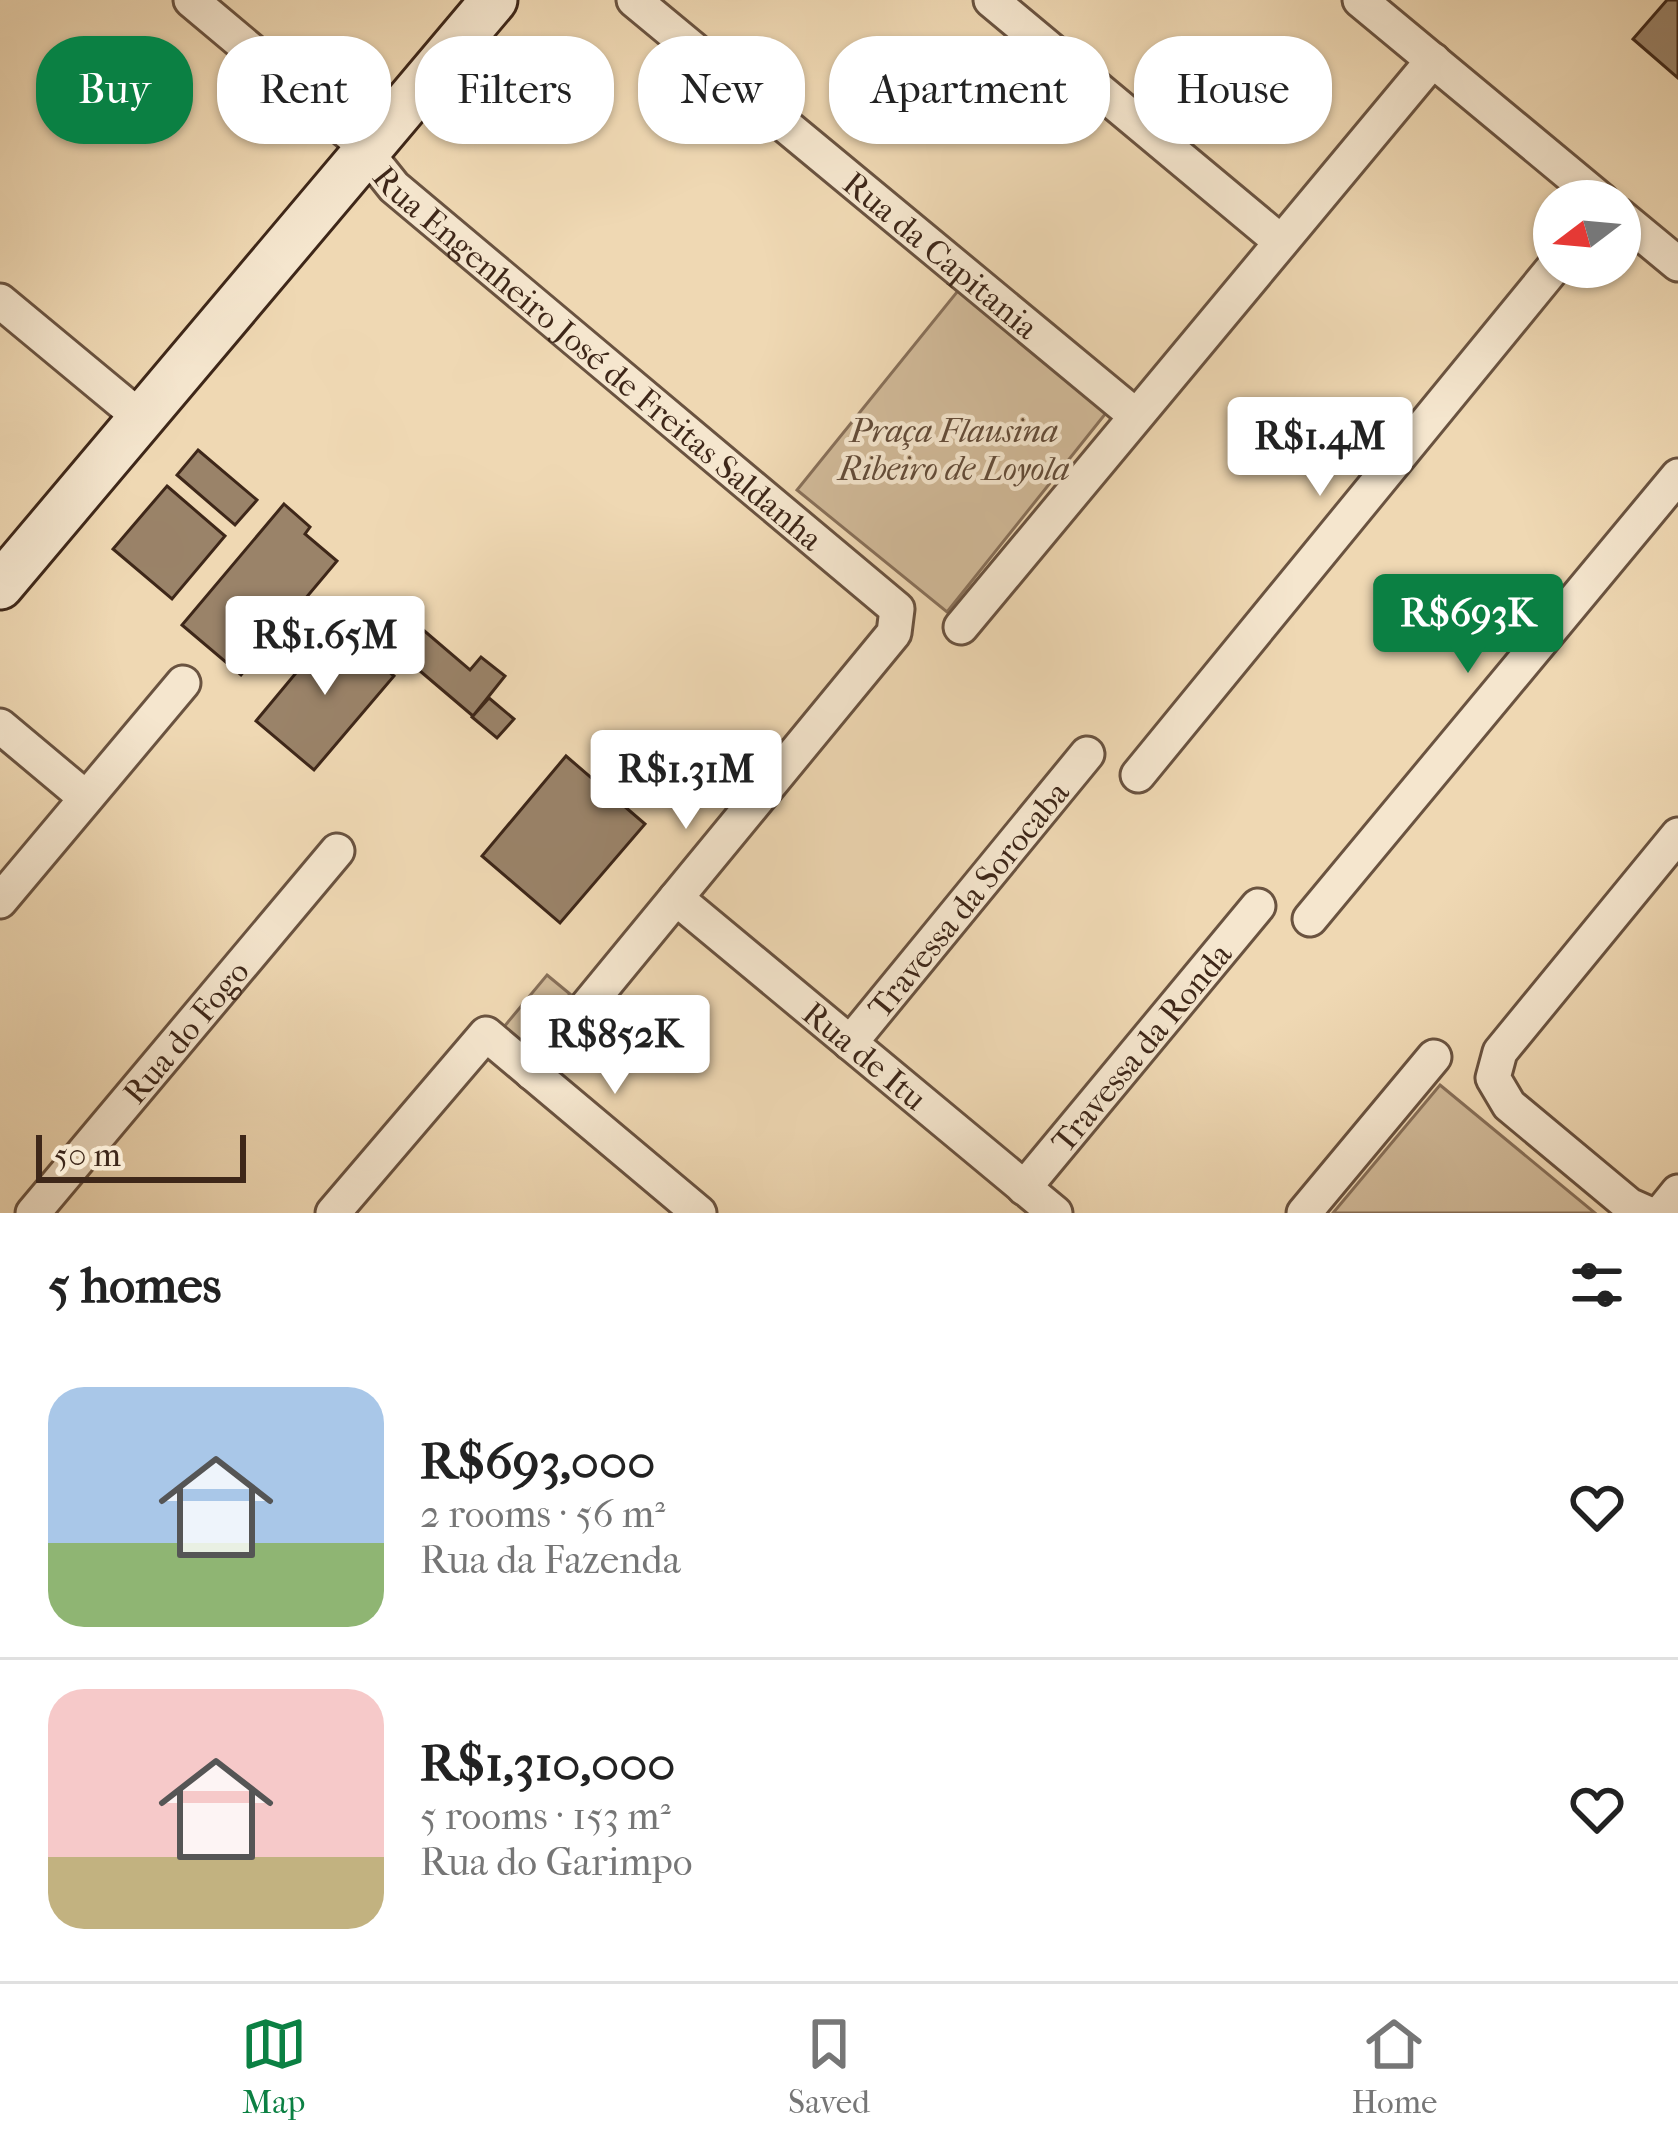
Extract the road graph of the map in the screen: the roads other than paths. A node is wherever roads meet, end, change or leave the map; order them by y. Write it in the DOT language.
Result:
graph roads {
  1 [pos="191,0"];
  2 [pos="494,0"];
  3 [pos="634,0"];
  4 [pos="991,0"];
  5 [pos="1360,0"];
  6 [pos="1433,60"];
  7 [pos="365,153"];
  8 [pos="1577,180"];
  9 [pos="1641,233"];
  10 [pos="1281,242"];
  11 [pos="1678,264"];
  12 [pos="1537,288"];
  13 [pos="0,301"];
  14 [pos="1136,416"];
  15 [pos="141,418"];
  16 [pos="1678,476"];
  17 [pos="0,586"];
  18 [pos="961,627"];
  19 [pos="183,683"];
  20 [pos="0,725"];
  21 [pos="1087,754"];
  22 [pos="1138,775"];
  23 [pos="86,798"];
  24 [pos="1678,835"];
  25 [pos="337,851"];
  26 [pos="676,898"];
  27 [pos="0,901"];
  28 [pos="1258,906"];
  29 [pos="1310,919"];
  30 [pos="850,1043"];
  31 [pos="1434,1057"];
  32 [pos="532,1073"];
  33 [pos="1024,1188"];
  34 [pos="1678,1192"];
  35 [pos="339,1211"];
  36 [pos="33,1213"];
  37 [pos="699,1213"];
  38 [pos="1055,1213"];
  39 [pos="1304,1213"];
  40 [pos="1647,1213"];
  41 [pos="1661,1213"];
  1 -- 7 [label="street, Rua Engenheiro José de Freitas Saldanha"];
  2 -- 7 [label="street"];
  3 -- 14 [label="street, Rua da Capitania"];
  4 -- 10 [label="street"];
  5 -- 6 [label="street"];
  6 -- 8 [label="street"];
  6 -- 10 [label="street"];
  7 -- 15 [label="street"];
  7 -- 26 [label="street, Rua Engenheiro José de Freitas Saldanha"];
  9 -- 11 [label="street"];
  10 -- 14 [label="street"];
  12 -- 22 [label="street"];
  13 -- 15 [label="street"];
  14 -- 18 [label="street"];
  15 -- 17 [label="street"];
  16 -- 29 [label="street"];
  19 -- 23 [label="street"];
  20 -- 23 [label="street"];
  21 -- 30 [label="street, Travessa da Sorocaba"];
  23 -- 27 [label="street"];
  24 -- 40 [label="street"];
  25 -- 36 [label="street, Rua do Fogo"];
  26 -- 30 [label="street, Rua de Itu"];
  26 -- 32 [label="street"];
  28 -- 33 [label="street, Travessa da Ronda"];
  30 -- 33 [label="street, Rua de Itu"];
  31 -- 39 [label="street"];
  32 -- 35 [label="street"];
  32 -- 37 [label="street"];
  33 -- 38 [label="street, Rua de Itu"];
  34 -- 41 [label="street"];
}
